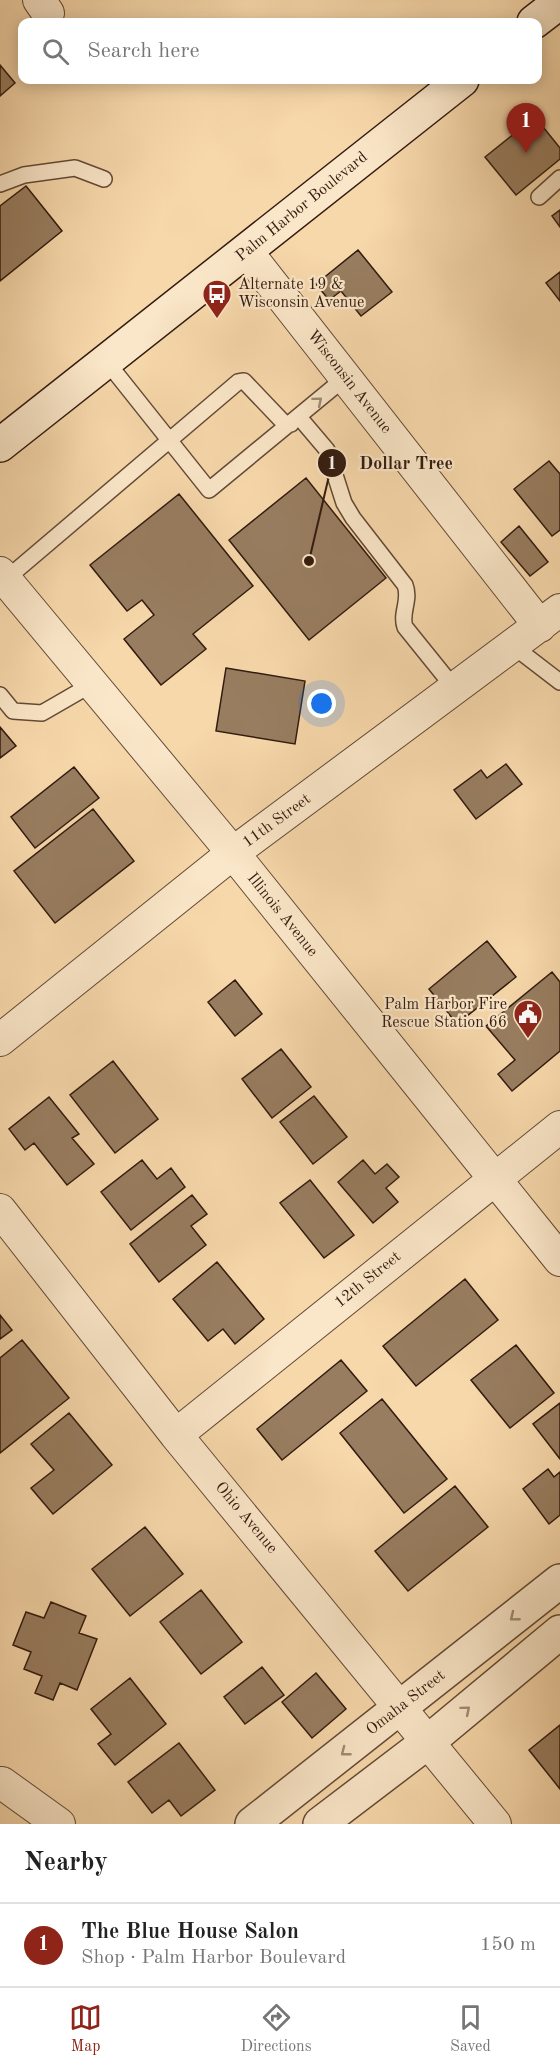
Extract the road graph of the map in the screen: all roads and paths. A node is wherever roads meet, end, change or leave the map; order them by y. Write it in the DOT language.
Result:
graph roads {
  1 [pos="457,84"];
  2 [pos="560,178"];
  3 [pos="104,179"];
  4 [pos="0,184"];
  5 [pos="539,197"];
  6 [pos="247,252"];
  7 [pos="107,362"];
  8 [pos="346,378"];
  9 [pos="295,420"];
  10 [pos="170,441"];
  11 [pos="0,446"];
  12 [pos="5,583"];
  13 [pos="550,618"];
  14 [pos="513,646"];
  15 [pos="560,682"];
  16 [pos="94,683"];
  17 [pos="455,689"];
  18 [pos="0,695"];
  19 [pos="233,853"];
  20 [pos="0,1040"];
  21 [pos="560,1127"];
  22 [pos="493,1179"];
  23 [pos="0,1210"];
  24 [pos="560,1260"];
  25 [pos="176,1434"];
  26 [pos="560,1581"];
  27 [pos="560,1632"];
  28 [pos="402,1707"];
  29 [pos="429,1741"];
  30 [pos="2,1783"];
  31 [pos="59,1824"];
  32 [pos="252,1824"];
  33 [pos="320,1824"];
  34 [pos="495,1824"];
  1 -- 6 [label="street, Palm Harbor Boulevard"];
  2 -- 5 [label="lane"];
  3 -- 4 [label="lane"];
  6 -- 7 [label="street, Palm Harbor Boulevard"];
  6 -- 8 [label="street, Wisconsin Avenue"];
  7 -- 10 [label="lane"];
  7 -- 11 [label="street, Palm Harbor Boulevard"];
  9 -- 8 [label="lane, one-way"];
  8 -- 13 [label="street, Wisconsin Avenue"];
  9 -- 10 [label="lane"];
  9 -- 10 [label="lane"];
  9 -- 17 [label="lane"];
  10 -- 12 [label="lane"];
  12 -- 16 [label="street, Illinois Avenue"];
  13 -- 14 [label="street, 11th Street"];
  14 -- 15 [label="lane"];
  14 -- 17 [label="street, 11th Street"];
  16 -- 18 [label="lane"];
  16 -- 19 [label="street, Illinois Avenue"];
  17 -- 19 [label="street, 11th Street"];
  19 -- 20 [label="street, 11th Street"];
  19 -- 22 [label="street, Illinois Avenue"];
  21 -- 22 [label="street, 12th Street"];
  22 -- 24 [label="street, Illinois Avenue"];
  22 -- 25 [label="street, 12th Street"];
  23 -- 25 [label="street, Ohio Avenue"];
  25 -- 28 [label="street, Ohio Avenue"];
  26 -- 28 [label="street, Omaha Street, one-way"];
  29 -- 27 [label="street, one-way"];
  28 -- 29 [label="street, Ohio Avenue"];
  28 -- 32 [label="street, Omaha Street, one-way"];
  29 -- 33 [label="street"];
  29 -- 34 [label="street, Ohio Avenue"];
  30 -- 31 [label="street"];
}
